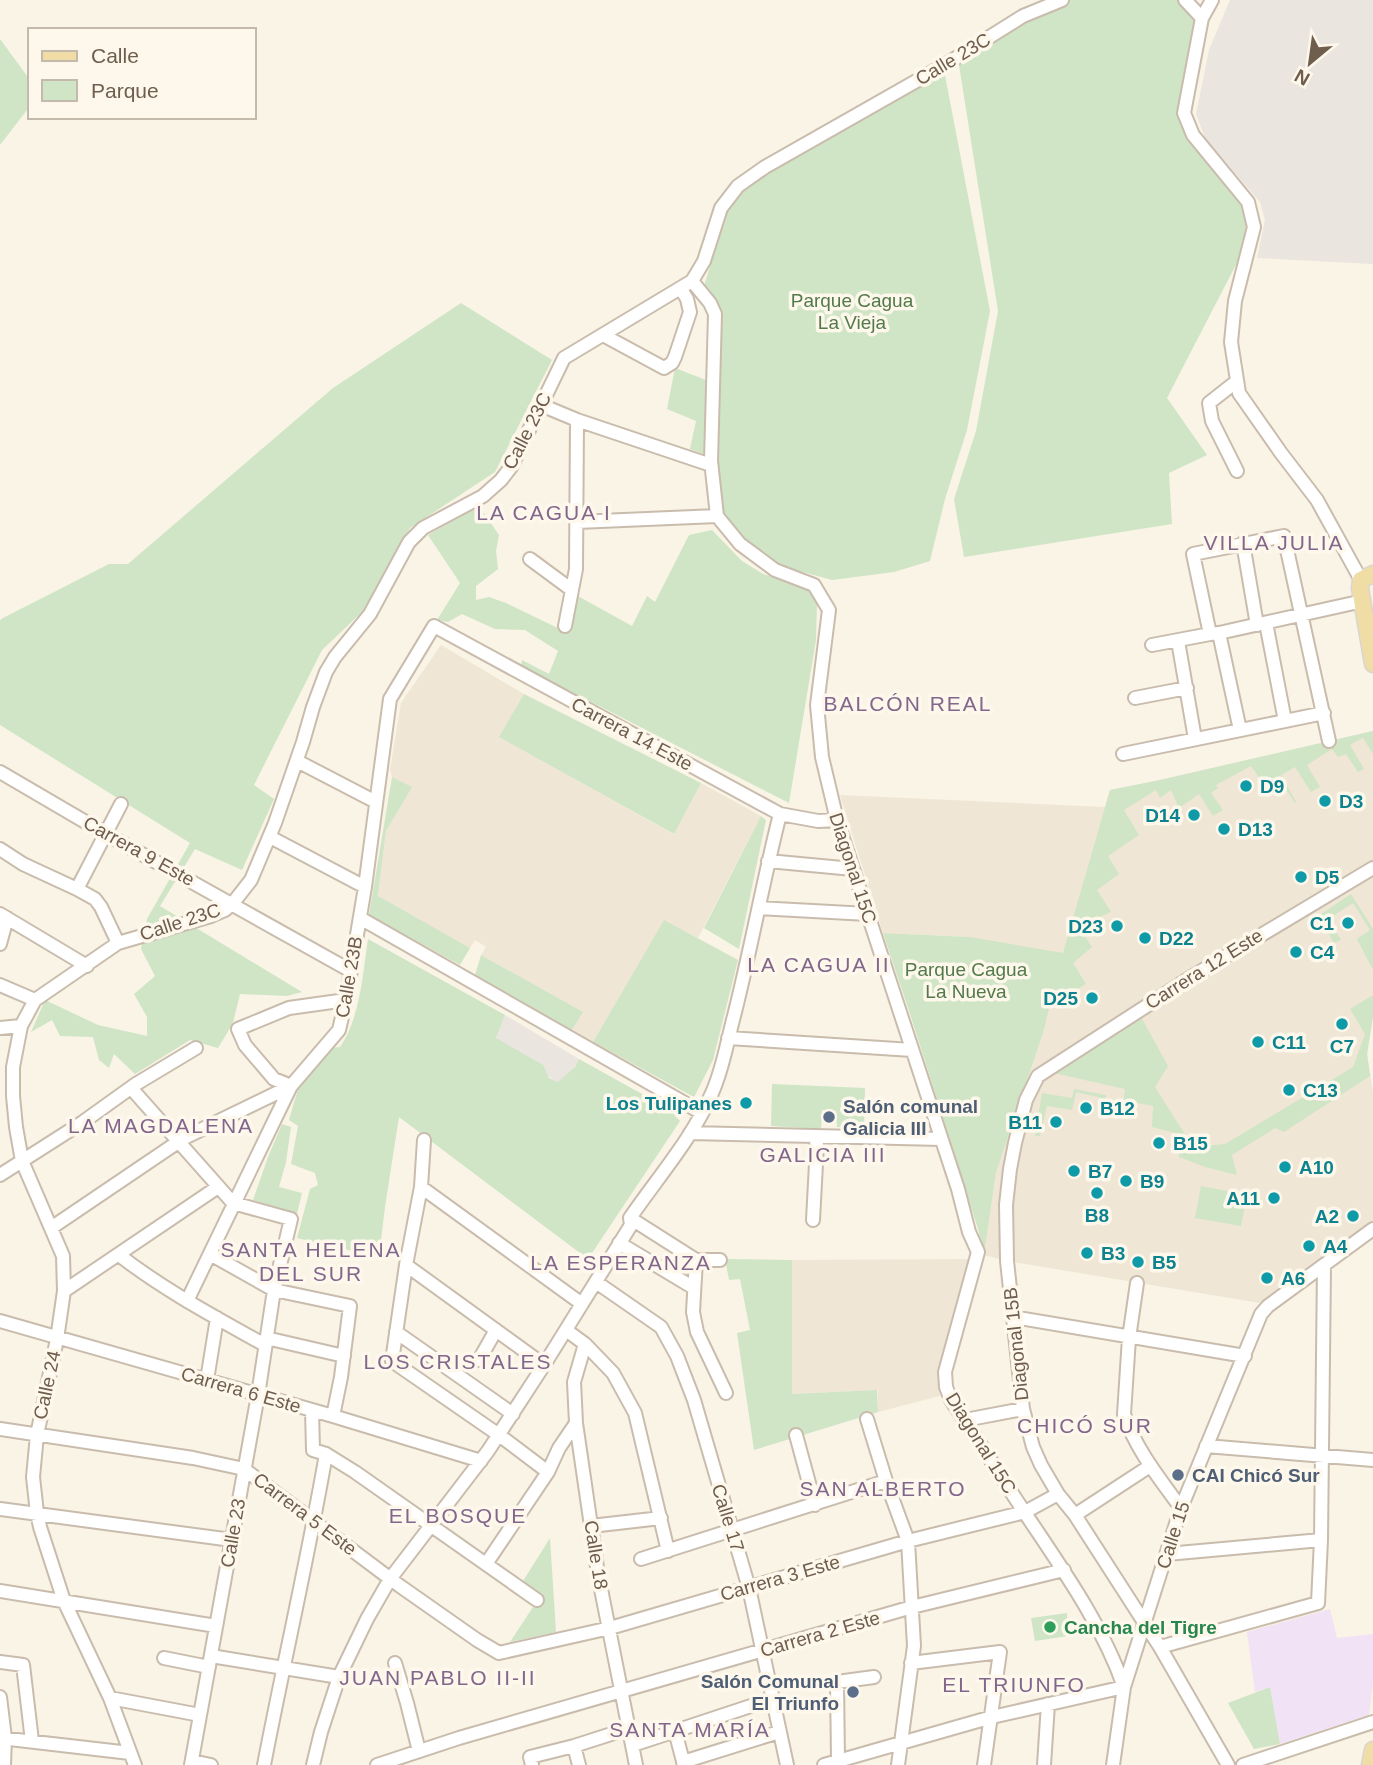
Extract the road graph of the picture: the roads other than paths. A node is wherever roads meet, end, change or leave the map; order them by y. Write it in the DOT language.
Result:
graph roads {
  1 [pos="1062,0"];
  2 [pos="1185,0"];
  3 [pos="1212,0"];
  4 [pos="1202,18"];
  5 [pos="692,281"];
  6 [pos="681,289"];
  7 [pos="603,335"];
  8 [pos="1237,381"];
  9 [pos="541,405"];
  10 [pos="577,420"];
  11 [pos="711,465"];
  12 [pos="1237,471"];
  13 [pos="717,516"];
  14 [pos="577,522"];
  15 [pos="1243,543"];
  16 [pos="530,559"];
  17 [pos="1367,577"];
  18 [pos="572,590"];
  19 [pos="1363,601"];
  20 [pos="1302,615"];
  21 [pos="1261,624"];
  22 [pos="434,626"];
  23 [pos="565,626"];
  24 [pos="1370,626"];
  25 [pos="1215,634"];
  26 [pos="1178,641"];
  27 [pos="1152,645"];
  28 [pos="1373,664"];
  29 [pos="1187,688"];
  30 [pos="1135,698"];
  31 [pos="1324,713"];
  32 [pos="1285,721"];
  33 [pos="1240,730"];
  34 [pos="1195,739"];
  35 [pos="1329,741"];
  36 [pos="1123,754"];
  37 [pos="297,761"];
  38 [pos="0,772"];
  39 [pos="376,802"];
  40 [pos="121,804"];
  41 [pos="780,814"];
  42 [pos="837,820"];
  43 [pos="106,834"];
  44 [pos="270,837"];
  45 [pos="0,849"];
  46 [pos="768,861"];
  47 [pos="1373,868"];
  48 [pos="853,869"];
  49 [pos="365,887"];
  50 [pos="77,888"];
  51 [pos="233,903"];
  52 [pos="759,908"];
  53 [pos="868,914"];
  54 [pos="3,916"];
  55 [pos="360,918"];
  56 [pos="117,943"];
  57 [pos="0,944"];
  58 [pos="87,965"];
  59 [pos="351,971"];
  60 [pos="0,985"];
  61 [pos="35,1000"];
  62 [pos="346,1000"];
  63 [pos="21,1026"];
  64 [pos="0,1028"];
  65 [pos="728,1038"];
  66 [pos="196,1048"];
  67 [pos="912,1050"];
  68 [pos="1038,1076"];
  69 [pos="290,1086"];
  70 [pos="131,1088"];
  71 [pos="6,1095"];
  72 [pos="702,1112"];
  73 [pos="690,1133"];
  74 [pos="815,1137"];
  75 [pos="941,1139"];
  76 [pos="424,1140"];
  77 [pos="179,1142"];
  78 [pos="22,1161"];
  79 [pos="0,1175"];
  80 [pos="218,1187"];
  81 [pos="421,1187"];
  82 [pos="233,1203"];
  83 [pos="630,1218"];
  84 [pos="813,1220"];
  85 [pos="51,1228"];
  86 [pos="1373,1229"];
  87 [pos="619,1243"];
  88 [pos="210,1254"];
  89 [pos="120,1255"];
  90 [pos="696,1260"];
  91 [pos="720,1260"];
  92 [pos="406,1265"];
  93 [pos="1324,1266"];
  94 [pos="596,1282"];
  95 [pos="1137,1283"];
  96 [pos="694,1288"];
  97 [pos="274,1290"];
  98 [pos="64,1291"];
  99 [pos="187,1301"];
  100 [pos="582,1304"];
  101 [pos="1013,1317"];
  102 [pos="217,1318"];
  103 [pos="0,1321"];
  104 [pos="496,1330"];
  105 [pos="566,1330"];
  106 [pos="396,1332"];
  107 [pos="1129,1338"];
  108 [pos="57,1339"];
  109 [pos="266,1341"];
  110 [pos="585,1344"];
  111 [pos="344,1356"];
  112 [pos="1245,1356"];
  113 [pos="479,1360"];
  114 [pos="544,1365"];
  115 [pos="207,1380"];
  116 [pos="726,1392"];
  117 [pos="258,1395"];
  118 [pos="1023,1409"];
  119 [pos="312,1410"];
  120 [pos="513,1414"];
  121 [pos="333,1416"];
  122 [pos="867,1419"];
  123 [pos="965,1420"];
  124 [pos="576,1423"];
  125 [pos="0,1429"];
  126 [pos="37,1434"];
  127 [pos="499,1435"];
  128 [pos="796,1435"];
  129 [pos="1206,1446"];
  130 [pos="320,1452"];
  131 [pos="1321,1456"];
  132 [pos="481,1461"];
  133 [pos="1373,1461"];
  134 [pos="1150,1466"];
  135 [pos="244,1469"];
  136 [pos="548,1472"];
  137 [pos="886,1481"];
  138 [pos="1058,1494"];
  139 [pos="815,1505"];
  140 [pos="1181,1508"];
  141 [pos="0,1509"];
  142 [pos="1025,1512"];
  143 [pos="37,1513"];
  144 [pos="1075,1515"];
  145 [pos="661,1518"];
  146 [pos="314,1521"];
  147 [pos="431,1526"];
  148 [pos="591,1526"];
  149 [pos="732,1531"];
  150 [pos="232,1540"];
  151 [pos="1321,1540"];
  152 [pos="908,1541"];
  153 [pos="668,1551"];
  154 [pos="1167,1554"];
  155 [pos="641,1559"];
  156 [pos="486,1564"];
  157 [pos="1063,1570"];
  158 [pos="390,1579"];
  159 [pos="749,1588"];
  160 [pos="0,1591"];
  161 [pos="537,1600"];
  162 [pos="64,1601"];
  163 [pos="912,1608"];
  164 [pos="1145,1624"];
  165 [pos="216,1626"];
  166 [pos="610,1628"];
  167 [pos="1160,1647"];
  168 [pos="762,1650"];
  169 [pos="499,1653"];
  170 [pos="164,1658"];
  171 [pos="210,1661"];
  172 [pos="0,1662"];
  173 [pos="395,1663"];
  174 [pos="911,1663"];
  175 [pos="282,1669"];
  176 [pos="339,1677"];
  177 [pos="874,1677"];
  178 [pos="1124,1687"];
  179 [pos="622,1692"];
  180 [pos="0,1697"];
  181 [pos="110,1698"];
  182 [pos="772,1699"];
  183 [pos="1048,1704"];
  184 [pos="200,1715"];
  185 [pos="992,1717"];
  186 [pos="1373,1722"];
  187 [pos="630,1728"];
  188 [pos="675,1731"];
  189 [pos="779,1731"];
  190 [pos="3,1738"];
  191 [pos="32,1741"];
  192 [pos="901,1742"];
  193 [pos="633,1745"];
  194 [pos="574,1746"];
  195 [pos="1373,1750"];
  196 [pos="419,1751"];
  197 [pos="132,1759"];
  198 [pos="838,1760"];
  199 [pos="531,1761"];
  200 [pos="192,1763"];
  201 [pos="684,1764"];
  202 [pos="4,1765"];
  203 [pos="211,1765"];
  204 [pos="264,1765"];
  205 [pos="313,1765"];
  206 [pos="376,1765"];
  207 [pos="579,1765"];
  208 [pos="636,1765"];
  209 [pos="787,1765"];
  210 [pos="824,1765"];
  211 [pos="898,1765"];
  212 [pos="984,1765"];
  213 [pos="1044,1765"];
  214 [pos="1113,1765"];
  215 [pos="1228,1765"];
  216 [pos="1242,1765"];
  217 [pos="1370,1765"];
  1 -- 5 [label="street, Calle 23C"];
  2 -- 4 [label="street"];
  3 -- 4 [label="street"];
  4 -- 8 [label="street"];
  5 -- 6 [label="street, Calle 23C"];
  5 -- 11 [label="street"];
  6 -- 7 [label="street, Calle 23C"];
  6 -- 7 [label="street"];
  7 -- 9 [label="street, Calle 23C"];
  8 -- 12 [label="street"];
  8 -- 17 [label="street"];
  9 -- 10 [label="street"];
  9 -- 37 [label="street, Calle 23C"];
  10 -- 11 [label="street"];
  10 -- 14 [label="street"];
  11 -- 13 [label="street"];
  13 -- 14 [label="street"];
  13 -- 42 [label="street, Diagonal 15C"];
  14 -- 18 [label="street"];
  15 -- 20 [label="street"];
  15 -- 21 [label="street"];
  15 -- 25 [label="street"];
  16 -- 18 [label="street"];
  17 -- 19 [label="main road"];
  18 -- 23 [label="street"];
  19 -- 20 [label="street"];
  19 -- 24 [label="main road"];
  20 -- 21 [label="street"];
  20 -- 31 [label="street"];
  21 -- 25 [label="street"];
  21 -- 32 [label="street"];
  22 -- 39 [label="street, Calle 23B"];
  22 -- 41 [label="street, Carrera 14 Este"];
  24 -- 28 [label="main road"];
  25 -- 26 [label="street"];
  25 -- 33 [label="street"];
  26 -- 27 [label="street"];
  26 -- 29 [label="street"];
  29 -- 30 [label="street"];
  29 -- 34 [label="street"];
  31 -- 32 [label="street"];
  31 -- 35 [label="street"];
  32 -- 33 [label="street"];
  33 -- 34 [label="street"];
  34 -- 36 [label="street"];
  37 -- 39 [label="street"];
  37 -- 44 [label="street, Calle 23C"];
  38 -- 43 [label="street, Carrera 9 Este"];
  39 -- 49 [label="street, Calle 23B"];
  40 -- 43 [label="street"];
  41 -- 42 [label="street, Carrera 14 Este"];
  41 -- 46 [label="street"];
  42 -- 48 [label="street, Diagonal 15C"];
  43 -- 50 [label="street"];
  43 -- 51 [label="street, Carrera 9 Este"];
  44 -- 49 [label="street"];
  44 -- 51 [label="street, Calle 23C"];
  45 -- 50 [label="street"];
  46 -- 48 [label="street"];
  46 -- 52 [label="street"];
  47 -- 68 [label="street, Carrera 12 Este"];
  48 -- 53 [label="street, Diagonal 15C"];
  49 -- 55 [label="street, Calle 23B"];
  50 -- 56 [label="street"];
  51 -- 56 [label="street, Calle 23C"];
  51 -- 59 [label="street, Carrera 9 Este"];
  52 -- 53 [label="street"];
  52 -- 65 [label="street"];
  53 -- 67 [label="street, Diagonal 15C"];
  54 -- 57 [label="street"];
  54 -- 58 [label="street"];
  55 -- 59 [label="street, Calle 23B"];
  55 -- 72 [label="street"];
  56 -- 58 [label="street, Calle 23C"];
  58 -- 61 [label="street, Calle 23C"];
  59 -- 62 [label="street, Calle 23B"];
  60 -- 61 [label="street"];
  61 -- 63 [label="street, Calle 24"];
  62 -- 69 [label="street, Calle 23B"];
  62 -- 69 [label="street"];
  63 -- 64 [label="street"];
  63 -- 71 [label="street, Calle 24"];
  65 -- 67 [label="street"];
  65 -- 72 [label="street"];
  66 -- 70 [label="street"];
  67 -- 75 [label="street, Diagonal 15C"];
  68 -- 101 [label="street, Diagonal 15B"];
  69 -- 77 [label="street"];
  69 -- 82 [label="street, Calle 23B"];
  70 -- 77 [label="street"];
  70 -- 78 [label="street"];
  71 -- 78 [label="street, Calle 24"];
  72 -- 73 [label="street"];
  73 -- 74 [label="street"];
  73 -- 83 [label="street"];
  74 -- 75 [label="street"];
  74 -- 84 [label="street"];
  75 -- 123 [label="street, Diagonal 15C"];
  76 -- 81 [label="street"];
  77 -- 80 [label="street"];
  77 -- 85 [label="street"];
  78 -- 79 [label="street"];
  78 -- 85 [label="street, Calle 24"];
  80 -- 82 [label="street"];
  80 -- 89 [label="street"];
  81 -- 92 [label="street"];
  81 -- 100 [label="street"];
  82 -- 88 [label="street, Calle 23B"];
  82 -- 97 [label="street, Calle 23"];
  83 -- 87 [label="street"];
  83 -- 90 [label="street"];
  85 -- 98 [label="street, Calle 24"];
  86 -- 93 [label="street"];
  87 -- 94 [label="street"];
  87 -- 96 [label="street"];
  88 -- 97 [label="street"];
  88 -- 99 [label="street, Calle 23B"];
  89 -- 98 [label="street"];
  89 -- 99 [label="street"];
  90 -- 91 [label="street"];
  90 -- 96 [label="street"];
  92 -- 104 [label="street"];
  92 -- 106 [label="street"];
  93 -- 112 [label="street, Calle 15"];
  93 -- 131 [label="street"];
  94 -- 100 [label="street"];
  94 -- 149 [label="street, Calle 17"];
  95 -- 107 [label="street"];
  96 -- 116 [label="street"];
  97 -- 109 [label="street, Calle 23"];
  97 -- 111 [label="street"];
  98 -- 108 [label="street, Calle 24"];
  99 -- 102 [label="street"];
  100 -- 105 [label="street"];
  101 -- 107 [label="street"];
  101 -- 118 [label="street, Diagonal 15B"];
  102 -- 109 [label="street"];
  102 -- 115 [label="street"];
  103 -- 108 [label="street, Carrera 6 Este"];
  104 -- 113 [label="street"];
  104 -- 114 [label="street"];
  105 -- 110 [label="street"];
  105 -- 114 [label="street"];
  106 -- 120 [label="street"];
  106 -- 127 [label="street"];
  107 -- 112 [label="street"];
  107 -- 134 [label="street"];
  108 -- 115 [label="street, Carrera 6 Este"];
  108 -- 126 [label="street, Calle 24"];
  109 -- 111 [label="street"];
  109 -- 117 [label="street, Calle 23"];
  110 -- 124 [label="street, Calle 18"];
  110 -- 145 [label="street"];
  111 -- 121 [label="street"];
  112 -- 129 [label="street, Calle 15"];
  114 -- 120 [label="street"];
  115 -- 117 [label="street, Carrera 6 Este"];
  117 -- 119 [label="street, Carrera 6 Este"];
  117 -- 135 [label="street, Calle 23"];
  118 -- 123 [label="street"];
  118 -- 138 [label="street, Diagonal 15B"];
  119 -- 121 [label="street, Carrera 6 Este"];
  119 -- 130 [label="street"];
  120 -- 127 [label="street"];
  121 -- 132 [label="street, Carrera 6 Este"];
  122 -- 137 [label="street"];
  123 -- 142 [label="street, Diagonal 15C"];
  124 -- 136 [label="street"];
  124 -- 148 [label="street, Calle 18"];
  125 -- 126 [label="street, Carrera 5 Este"];
  126 -- 135 [label="street, Carrera 5 Este"];
  126 -- 143 [label="street, Calle 24"];
  127 -- 132 [label="street"];
  127 -- 136 [label="street"];
  128 -- 139 [label="street"];
  129 -- 131 [label="street"];
  129 -- 140 [label="street, Calle 15"];
  130 -- 146 [label="street"];
  130 -- 147 [label="street"];
  131 -- 133 [label="street"];
  131 -- 151 [label="street"];
  132 -- 147 [label="street"];
  134 -- 140 [label="street"];
  134 -- 144 [label="street"];
  135 -- 146 [label="street, Carrera 5 Este"];
  135 -- 150 [label="street, Calle 23"];
  136 -- 156 [label="street"];
  137 -- 139 [label="street"];
  137 -- 152 [label="street"];
  138 -- 142 [label="street, Carrera 3 Este"];
  138 -- 144 [label="street, Diagonal 15B"];
  139 -- 149 [label="street"];
  140 -- 154 [label="street, Calle 15"];
  141 -- 143 [label="street"];
  142 -- 152 [label="street, Carrera 3 Este"];
  142 -- 157 [label="street, Diagonal 15C"];
  143 -- 150 [label="street"];
  143 -- 162 [label="street, Calle 24"];
  144 -- 164 [label="street, Diagonal 15B"];
  145 -- 148 [label="street"];
  145 -- 153 [label="street"];
  146 -- 158 [label="street, Carrera 5 Este"];
  146 -- 175 [label="street"];
  147 -- 156 [label="street"];
  147 -- 158 [label="street"];
  148 -- 166 [label="street, Calle 18"];
  149 -- 153 [label="street"];
  149 -- 159 [label="street, Calle 17"];
  150 -- 165 [label="street, Calle 23"];
  151 -- 154 [label="street"];
  151 -- 167 [label="street"];
  152 -- 159 [label="street, Carrera 3 Este"];
  152 -- 163 [label="street"];
  153 -- 155 [label="street"];
  154 -- 164 [label="street, Calle 15"];
  156 -- 161 [label="street"];
  157 -- 163 [label="street, Carrera 2 Este"];
  157 -- 178 [label="street, Diagonal 15C"];
  158 -- 169 [label="street, Carrera 5 Este"];
  158 -- 176 [label="street"];
  159 -- 166 [label="street, Carrera 3 Este"];
  159 -- 168 [label="street, Calle 17"];
  160 -- 162 [label="street"];
  162 -- 165 [label="street"];
  162 -- 181 [label="street, Calle 24"];
  163 -- 168 [label="street, Carrera 2 Este"];
  163 -- 174 [label="street"];
  164 -- 167 [label="street, Diagonal 15B"];
  164 -- 178 [label="street, Calle 15"];
  165 -- 171 [label="street, Calle 23"];
  166 -- 169 [label="street, Carrera 3 Este"];
  166 -- 179 [label="street, Calle 18"];
  167 -- 215 [label="street, Diagonal 15B"];
  168 -- 179 [label="street, Carrera 2 Este"];
  168 -- 182 [label="street, Calle 17"];
  170 -- 171 [label="street"];
  171 -- 175 [label="street"];
  171 -- 184 [label="street, Calle 23"];
  172 -- 191 [label="street"];
  173 -- 196 [label="street"];
  174 -- 185 [label="street"];
  174 -- 192 [label="street"];
  175 -- 176 [label="street"];
  175 -- 204 [label="street"];
  176 -- 205 [label="street"];
  177 -- 198 [label="street"];
  178 -- 183 [label="street"];
  178 -- 214 [label="street, Calle 15"];
  179 -- 187 [label="street, Calle 18"];
  179 -- 196 [label="street, Carrera 2 Este"];
  180 -- 190 [label="street"];
  181 -- 184 [label="street"];
  181 -- 197 [label="street, Calle 24"];
  182 -- 188 [label="street"];
  182 -- 189 [label="street, Calle 17"];
  183 -- 185 [label="street"];
  183 -- 213 [label="street"];
  184 -- 200 [label="street, Calle 23"];
  185 -- 192 [label="street"];
  185 -- 212 [label="street"];
  186 -- 216 [label="street"];
  187 -- 193 [label="street, Calle 18"];
  187 -- 194 [label="street"];
  188 -- 193 [label="street"];
  188 -- 201 [label="street"];
  189 -- 201 [label="street"];
  189 -- 209 [label="street, Calle 17"];
  190 -- 191 [label="street"];
  190 -- 202 [label="street"];
  191 -- 197 [label="street"];
  192 -- 198 [label="street"];
  192 -- 211 [label="street"];
  193 -- 208 [label="street, Calle 18"];
  194 -- 199 [label="street"];
  194 -- 207 [label="street"];
  195 -- 217 [label="main road"];
  196 -- 206 [label="street, Carrera 2 Este"];
  198 -- 210 [label="street"];
  200 -- 203 [label="street"];
}
